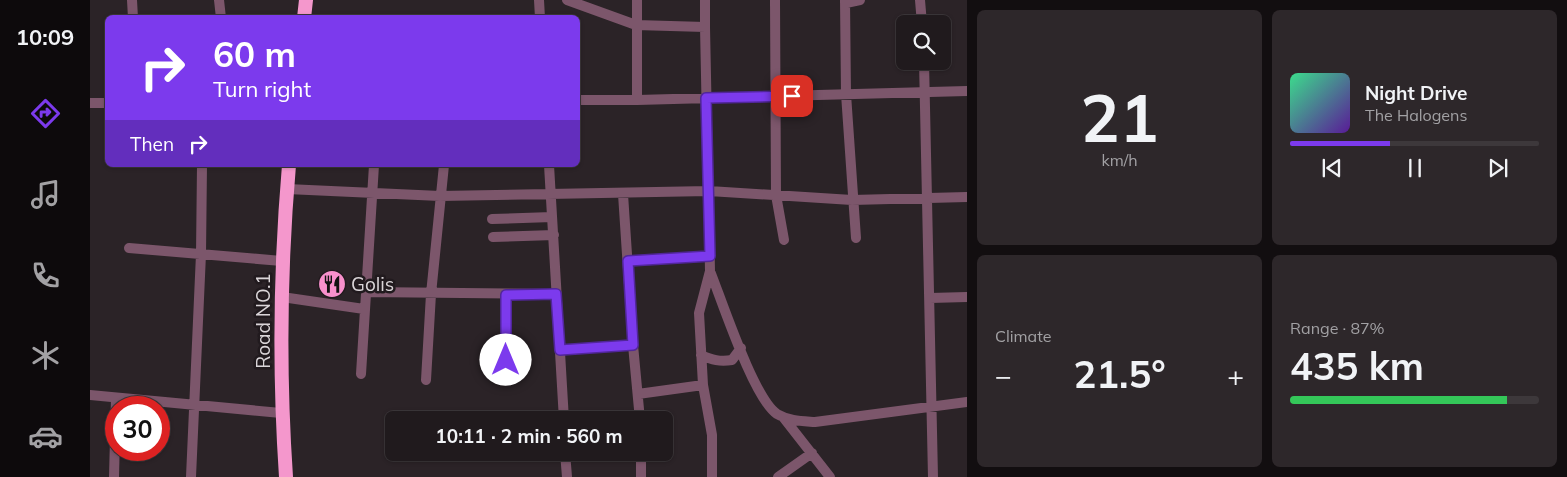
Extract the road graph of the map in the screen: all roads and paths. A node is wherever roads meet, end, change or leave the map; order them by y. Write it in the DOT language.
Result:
graph roads {
  1 [pos="132,0"];
  2 [pos="219,0"];
  3 [pos="306,0"];
  4 [pos="539,0"];
  5 [pos="567,0"];
  6 [pos="637,0"];
  7 [pos="705,0"];
  8 [pos="775,0"];
  9 [pos="860,0"];
  10 [pos="920,0"];
  11 [pos="845,1"];
  12 [pos="132,15"];
  13 [pos="221,15"];
  14 [pos="304,15"];
  15 [pos="540,15"];
  16 [pos="921,15"];
  17 [pos="636,25"];
  18 [pos="705,26"];
  19 [pos="925,70"];
  20 [pos="967,90"];
  21 [pos="926,91"];
  22 [pos="846,94"];
  23 [pos="774,97"];
  24 [pos="706,98"];
  25 [pos="580,100"];
  26 [pos="637,100"];
  27 [pos="90,103"];
  28 [pos="105,103"];
  29 [pos="202,167"];
  30 [pos="289,167"];
  31 [pos="374,167"];
  32 [pos="444,167"];
  33 [pos="549,167"];
  34 [pos="287,189"];
  35 [pos="709,191"];
  36 [pos="371,192"];
  37 [pos="550,193"];
  38 [pos="623,194"];
  39 [pos="776,195"];
  40 [pos="440,196"];
  41 [pos="967,198"];
  42 [pos="926,199"];
  43 [pos="852,200"];
  44 [pos="552,218"];
  45 [pos="492,219"];
  46 [pos="554,235"];
  47 [pos="493,237"];
  48 [pos="856,238"];
  49 [pos="784,240"];
  50 [pos="129,248"];
  51 [pos="201,254"];
  52 [pos="710,256"];
  53 [pos="282,261"];
  54 [pos="628,261"];
  55 [pos="710,271"];
  56 [pos="366,292"];
  57 [pos="431,294"];
  58 [pos="556,294"];
  59 [pos="506,295"];
  60 [pos="282,297"];
  61 [pos="967,297"];
  62 [pos="930,298"];
  63 [pos="364,309"];
  64 [pos="633,345"];
  65 [pos="741,348"];
  66 [pos="560,350"];
  67 [pos="701,355"];
  68 [pos="361,374"];
  69 [pos="506,377"];
  70 [pos="426,380"];
  71 [pos="703,385"];
  72 [pos="638,394"];
  73 [pos="90,395"];
  74 [pos="105,397"];
  75 [pos="170,402"];
  76 [pos="967,402"];
  77 [pos="192,404"];
  78 [pos="933,405"];
  79 [pos="563,411"];
  80 [pos="639,411"];
  81 [pos="281,413"];
  82 [pos="784,417"];
  83 [pos="812,453"];
  84 [pos="114,461"];
  85 [pos="566,461"];
  86 [pos="641,461"];
  87 [pos="712,474"];
  88 [pos="114,477"];
  89 [pos="190,477"];
  90 [pos="286,477"];
  91 [pos="567,477"];
  92 [pos="641,477"];
  93 [pos="778,477"];
  94 [pos="830,477"];
  95 [pos="933,477"];
  1 -- 12 [label="street"];
  2 -- 13 [label="street"];
  3 -- 14 [label="highway"];
  4 -- 15 [label="street"];
  5 -- 17 [label="street"];
  6 -- 17 [label="street"];
  7 -- 18 [label="street"];
  8 -- 23 [label="street"];
  9 -- 11 [label="street"];
  10 -- 16 [label="street"];
  11 -- 22 [label="street"];
  17 -- 18 [label="street"];
  17 -- 26 [label="street"];
  18 -- 24 [label="street"];
  19 -- 21 [label="street"];
  20 -- 21 [label="street"];
  21 -- 22 [label="street"];
  21 -- 42 [label="street"];
  22 -- 23 [label="street"];
  22 -- 43 [label="street"];
  23 -- 24 [label="street"];
  23 -- 39 [label="street"];
  24 -- 26 [label="street"];
  24 -- 35 [label="street"];
  25 -- 26 [label="street"];
  27 -- 28 [label="street"];
  29 -- 51 [label="street"];
  30 -- 34 [label="highway, Road NO.1"];
  31 -- 36 [label="street"];
  32 -- 40 [label="street"];
  33 -- 37 [label="street"];
  34 -- 36 [label="street"];
  34 -- 53 [label="highway, Road NO.1"];
  35 -- 38 [label="street"];
  35 -- 39 [label="street"];
  35 -- 52 [label="street"];
  36 -- 40 [label="street"];
  36 -- 56 [label="street"];
  37 -- 38 [label="street"];
  37 -- 40 [label="street"];
  37 -- 44 [label="street"];
  38 -- 54 [label="street"];
  39 -- 43 [label="street"];
  39 -- 49 [label="street"];
  40 -- 57 [label="street"];
  41 -- 42 [label="street"];
  42 -- 43 [label="street"];
  42 -- 62 [label="street"];
  43 -- 48 [label="street"];
  44 -- 45 [label="street"];
  44 -- 46 [label="street"];
  46 -- 47 [label="street"];
  46 -- 58 [label="street"];
  50 -- 51 [label="street"];
  51 -- 53 [label="street"];
  51 -- 77 [label="street"];
  52 -- 54 [label="street"];
  52 -- 55 [label="street"];
  53 -- 60 [label="highway, Road NO.1"];
  54 -- 64 [label="street"];
  55 -- 65 [label="street"];
  55 -- 67 [label="street"];
  56 -- 57 [label="street"];
  56 -- 63 [label="street"];
  57 -- 59 [label="street"];
  57 -- 70 [label="street"];
  58 -- 59 [label="street"];
  58 -- 66 [label="street"];
  59 -- 69 [label="street"];
  60 -- 63 [label="street"];
  60 -- 81 [label="highway, Road NO.1"];
  61 -- 62 [label="street"];
  62 -- 78 [label="street"];
  63 -- 68 [label="street"];
  64 -- 66 [label="street"];
  64 -- 72 [label="street"];
  65 -- 67 [label="street"];
  65 -- 82 [label="street"];
  66 -- 79 [label="street"];
  67 -- 71 [label="street"];
  71 -- 72 [label="street"];
  71 -- 87 [label="street"];
  72 -- 80 [label="street"];
  73 -- 74 [label="street"];
  75 -- 77 [label="street"];
  76 -- 78 [label="street"];
  77 -- 81 [label="street"];
  77 -- 89 [label="street"];
  78 -- 82 [label="street"];
  78 -- 95 [label="street"];
  81 -- 90 [label="highway, Road NO.1"];
  82 -- 83 [label="street"];
  83 -- 93 [label="street"];
  83 -- 94 [label="street"];
  84 -- 88 [label="street"];
  85 -- 91 [label="street"];
  86 -- 92 [label="street"];
}
